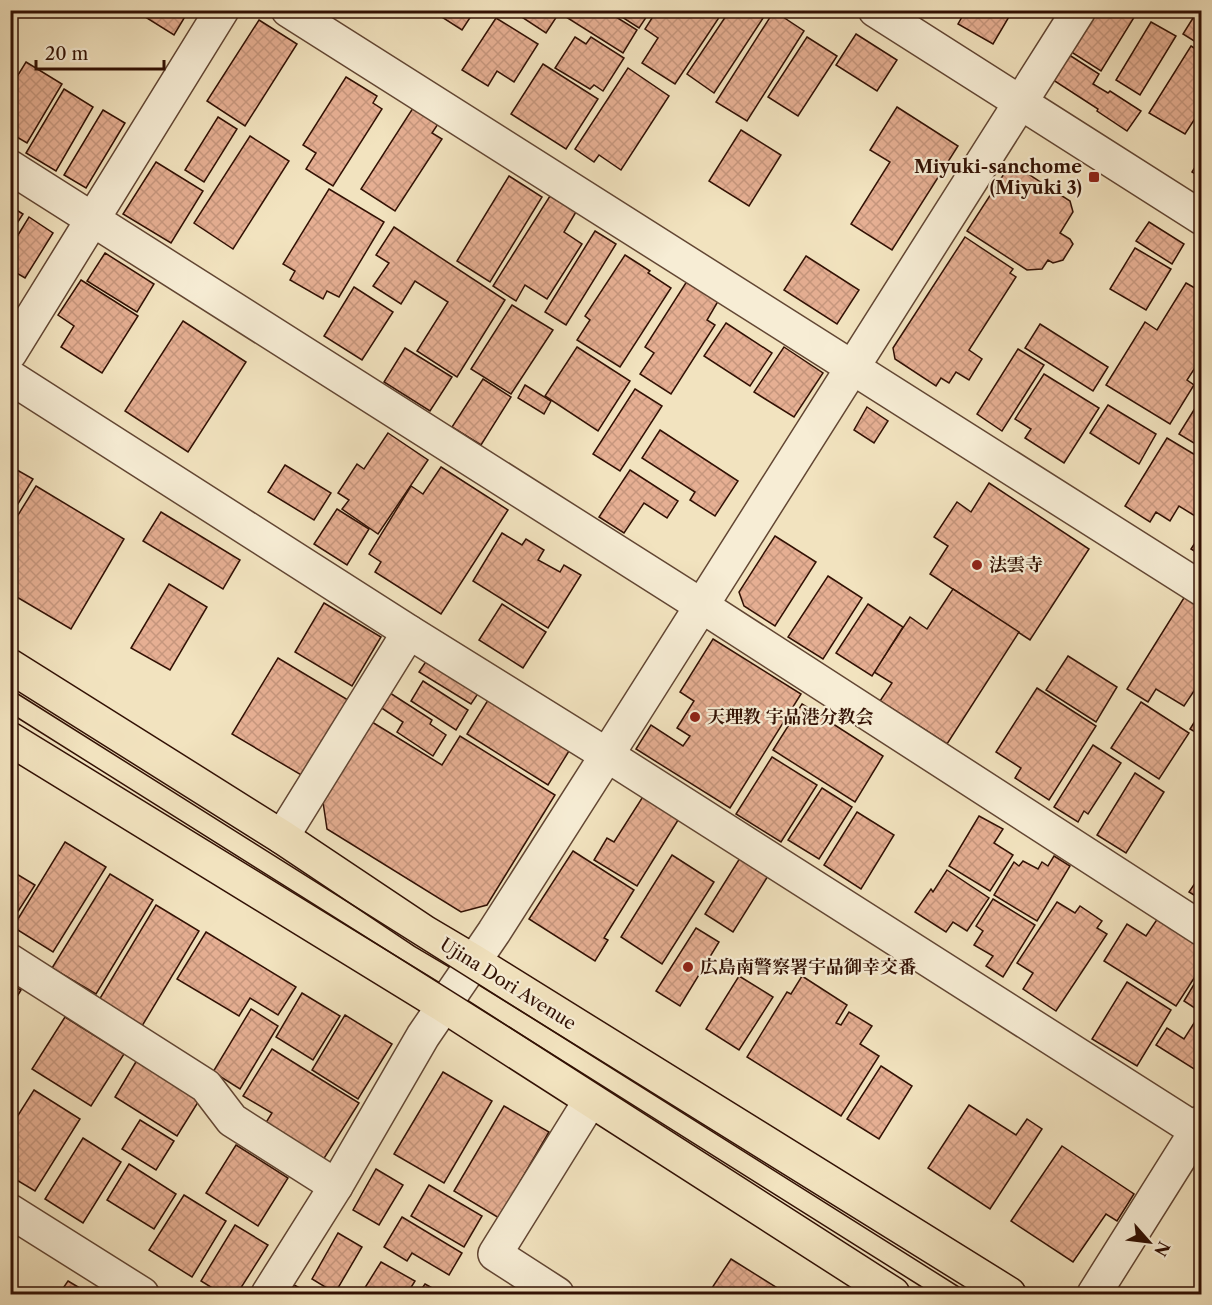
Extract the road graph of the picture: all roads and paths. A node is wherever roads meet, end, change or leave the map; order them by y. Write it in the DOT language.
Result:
graph roads {
  1 [pos="222,10"];
  2 [pos="288,10"];
  3 [pos="875,10"];
  4 [pos="1079,10"];
  5 [pos="1022,102"];
  6 [pos="10,167"];
  7 [pos="1202,218"];
  8 [pos="93,219"];
  9 [pos="10,353"];
  10 [pos="853,367"];
  11 [pos="10,377"];
  12 [pos="1202,588"];
  13 [pos="702,606"];
  14 [pos="409,632"];
  15 [pos="10,666"];
  16 [pos="10,738"];
  17 [pos="607,755"];
  18 [pos="282,837"];
  19 [pos="1202,929"];
  20 [pos="10,961"];
  21 [pos="473,961"];
  22 [pos="443,1005"];
  23 [pos="590,1101"];
  24 [pos="1200,1129"];
  25 [pos="336,1186"];
  26 [pos="10,1211"];
  27 [pos="142,1294"];
  28 [pos="268,1294"];
  29 [pos="557,1294"];
  30 [pos="893,1294"];
  31 [pos="1009,1294"];
  32 [pos="1094,1294"];
  1 -- 8 [label="street"];
  2 -- 10 [label="street"];
  3 -- 5 [label="street"];
  4 -- 5 [label="street"];
  5 -- 7 [label="street"];
  5 -- 10 [label="street"];
  6 -- 8 [label="street"];
  8 -- 9 [label="street"];
  8 -- 13 [label="street"];
  10 -- 12 [label="street"];
  10 -- 13 [label="street"];
  11 -- 14 [label="street"];
  13 -- 17 [label="street"];
  13 -- 19 [label="street"];
  14 -- 17 [label="street"];
  14 -- 18 [label="street"];
  15 -- 18 [label="highway, Ujina Dori Avenue"];
  16 -- 22 [label="highway"];
  17 -- 21 [label="street"];
  17 -- 24 [label="street"];
  18 -- 21 [label="highway, Ujina Dori Avenue"];
  20 -- 25 [label="street"];
  21 -- 22 [label="street"];
  21 -- 31 [label="highway, Ujina Dori Avenue"];
  22 -- 23 [label="highway"];
  22 -- 25 [label="street"];
  23 -- 29 [label="street"];
  23 -- 30 [label="highway"];
  24 -- 32 [label="street"];
  25 -- 28 [label="street"];
  26 -- 27 [label="street"];
}
